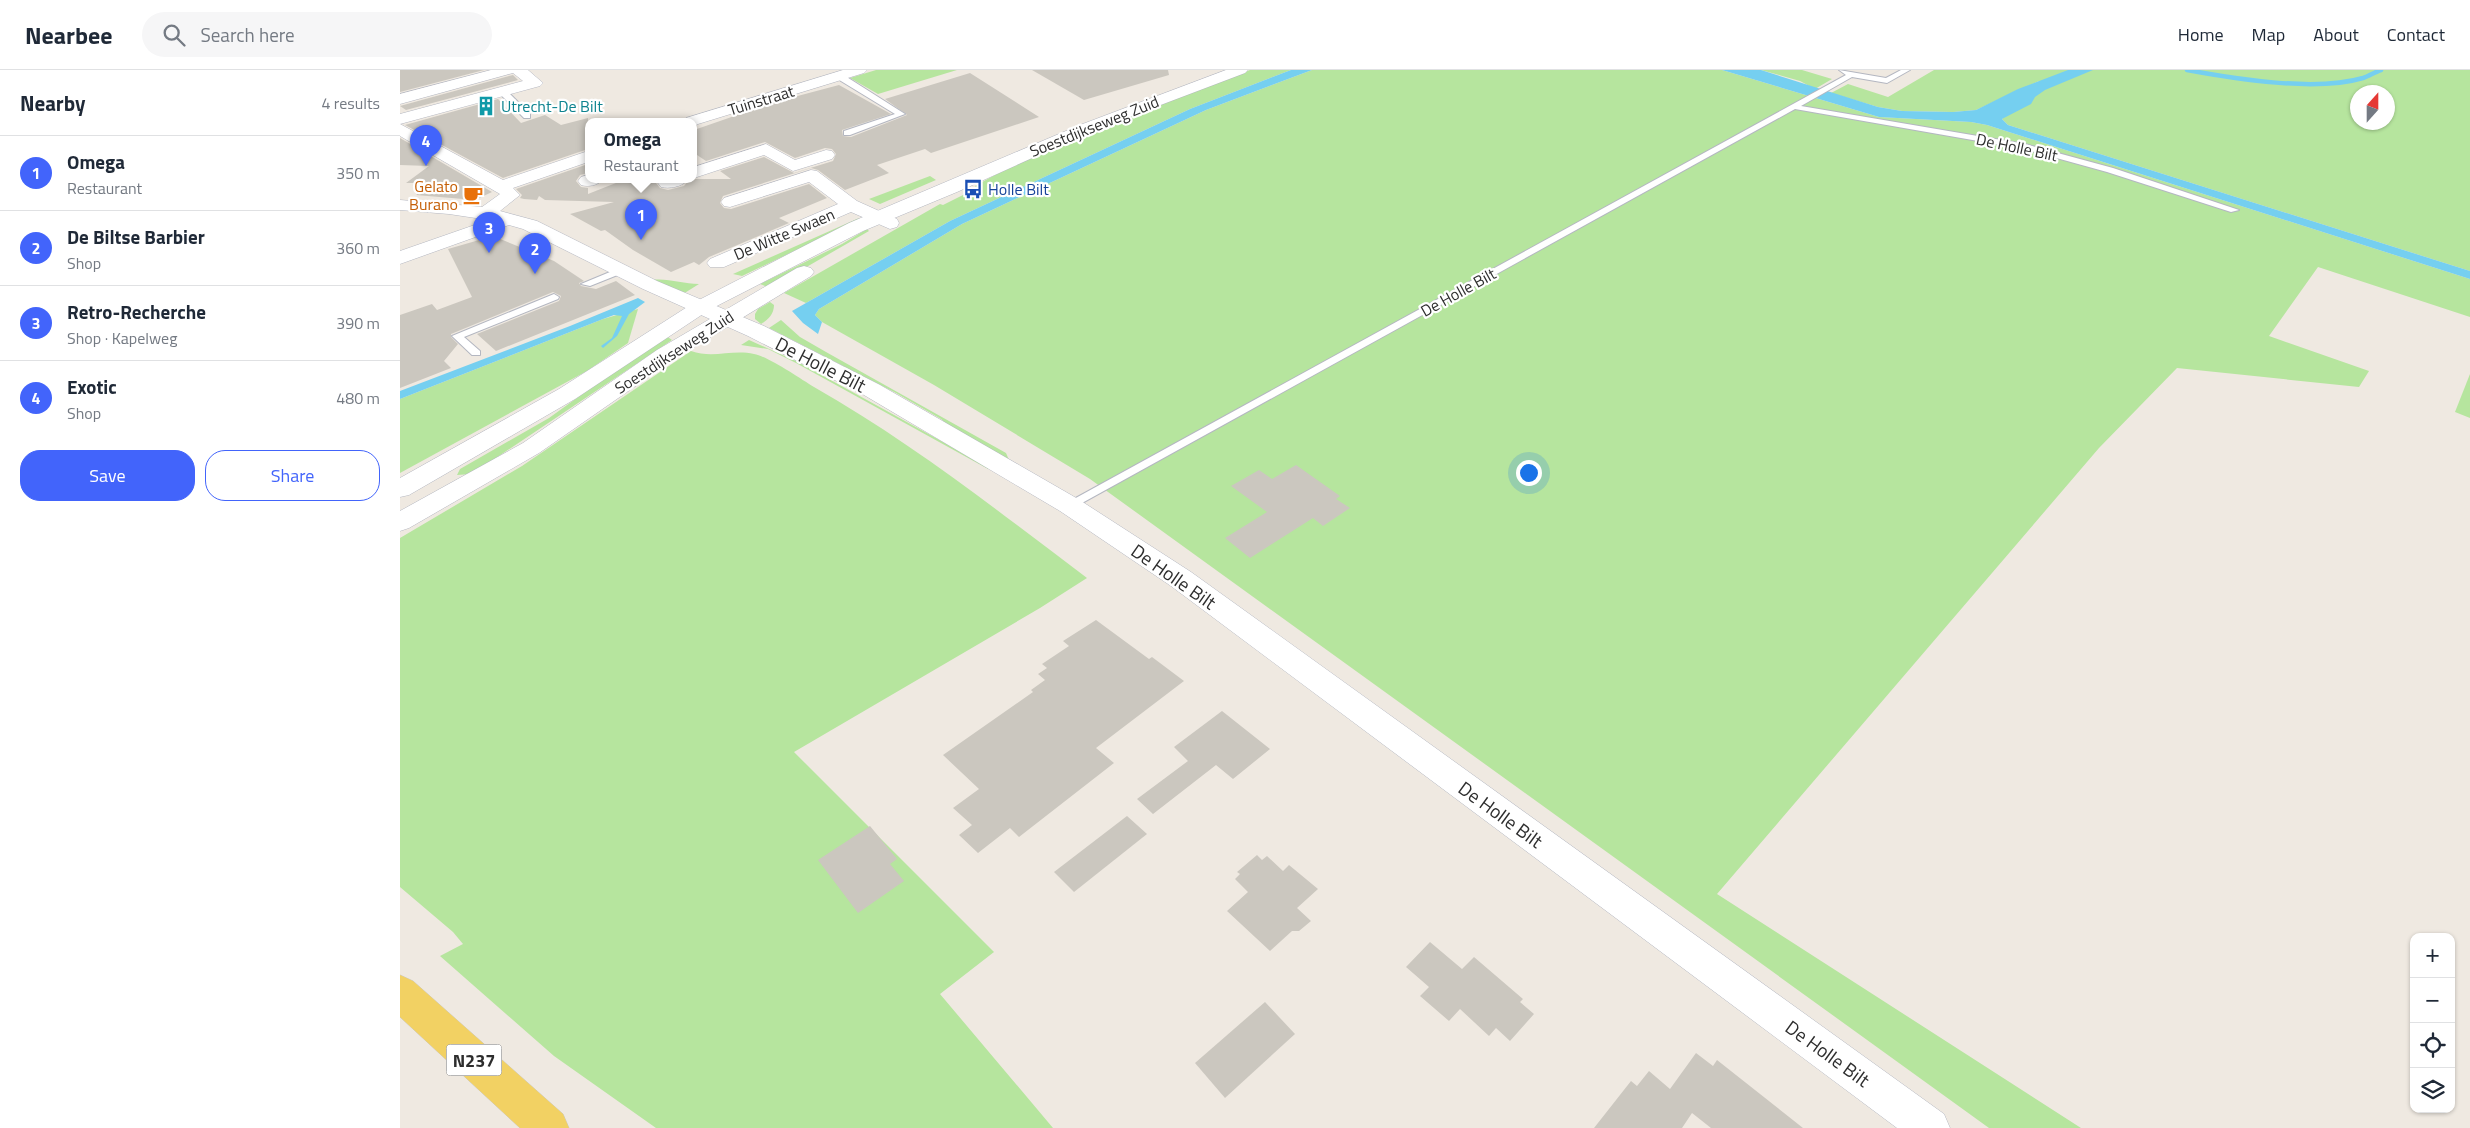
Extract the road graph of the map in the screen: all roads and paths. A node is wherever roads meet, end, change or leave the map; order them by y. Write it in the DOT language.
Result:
graph roads {
  1 [pos="508,70"];
  2 [pos="518,70"];
  3 [pos="859,70"];
  4 [pos="1240,70"];
  5 [pos="1842,70"];
  6 [pos="1906,70"];
  7 [pos="789,73"];
  8 [pos="839,76"];
  9 [pos="1851,76"];
  10 [pos="809,85"];
  11 [pos="503,92"];
  12 [pos="400,98"];
  13 [pos="1794,107"];
  14 [pos="527,116"];
  15 [pos="400,119"];
  16 [pos="697,119"];
  17 [pos="400,130"];
  18 [pos="847,133"];
  19 [pos="748,138"];
  20 [pos="766,149"];
  21 [pos="826,154"];
  22 [pos="585,157"];
  23 [pos="697,172"];
  24 [pos="501,186"];
  25 [pos="730,202"];
  26 [pos="400,205"];
  27 [pos="851,205"];
  28 [pos="2234,210"];
  29 [pos="485,213"];
  30 [pos="509,219"];
  31 [pos="883,220"];
  32 [pos="400,258"];
  33 [pos="717,263"];
  34 [pos="622,270"];
  35 [pos="586,284"];
  36 [pos="554,297"];
  37 [pos="702,306"];
  38 [pos="726,318"];
  39 [pos="476,354"];
  40 [pos="400,489"];
  41 [pos="1069,505"];
  42 [pos="400,522"];
  43 [pos="400,992"];
  44 [pos="549,1128"];
  45 [pos="1930,1128"];
  1 -- 12 [label="street"];
  2 -- 11 [label="street"];
  3 -- 8 [label="street, Tuinstraat"];
  4 -- 31 [label="street, Soestdijkseweg Zuid"];
  5 -- 9 [label="lane"];
  6 -- 9 [label="lane"];
  7 -- 10 [label="street"];
  8 -- 10 [label="street, Tuinstraat"];
  8 -- 18 [label="lane"];
  9 -- 13 [label="lane, De Holle Bilt"];
  10 -- 16 [label="street, Tuinstraat"];
  11 -- 14 [label="lane"];
  11 -- 15 [label="street"];
  13 -- 28 [label="lane, De Holle Bilt"];
  13 -- 41 [label="lane, De Holle Bilt"];
  17 -- 24 [label="street"];
  19 -- 20 [label="street"];
  20 -- 21 [label="street"];
  20 -- 23 [label="street"];
  22 -- 24 [label="street"];
  24 -- 29 [label="street"];
  25 -- 27 [label="street, De Witte Swaen"];
  26 -- 29 [label="street, De Holle Bilt"];
  27 -- 31 [label="street, De Witte Swaen"];
  27 -- 33 [label="street, De Witte Swaen"];
  29 -- 30 [label="street, De Holle Bilt"];
  30 -- 32 [label="street"];
  30 -- 34 [label="street, De Holle Bilt"];
  31 -- 37 [label="street, Soestdijkseweg Zuid"];
  31 -- 38 [label="street, Soestdijkseweg Zuid"];
  34 -- 35 [label="lane"];
  34 -- 37 [label="street, De Holle Bilt"];
  36 -- 39 [label="lane"];
  37 -- 38 [label="street, De Holle Bilt"];
  37 -- 40 [label="street, Soestdijkseweg Zuid"];
  38 -- 41 [label="street, De Holle Bilt"];
  38 -- 42 [label="street, Soestdijkseweg Zuid"];
  41 -- 45 [label="street, De Holle Bilt"];
  43 -- 44 [label="main road, N237"];
}
